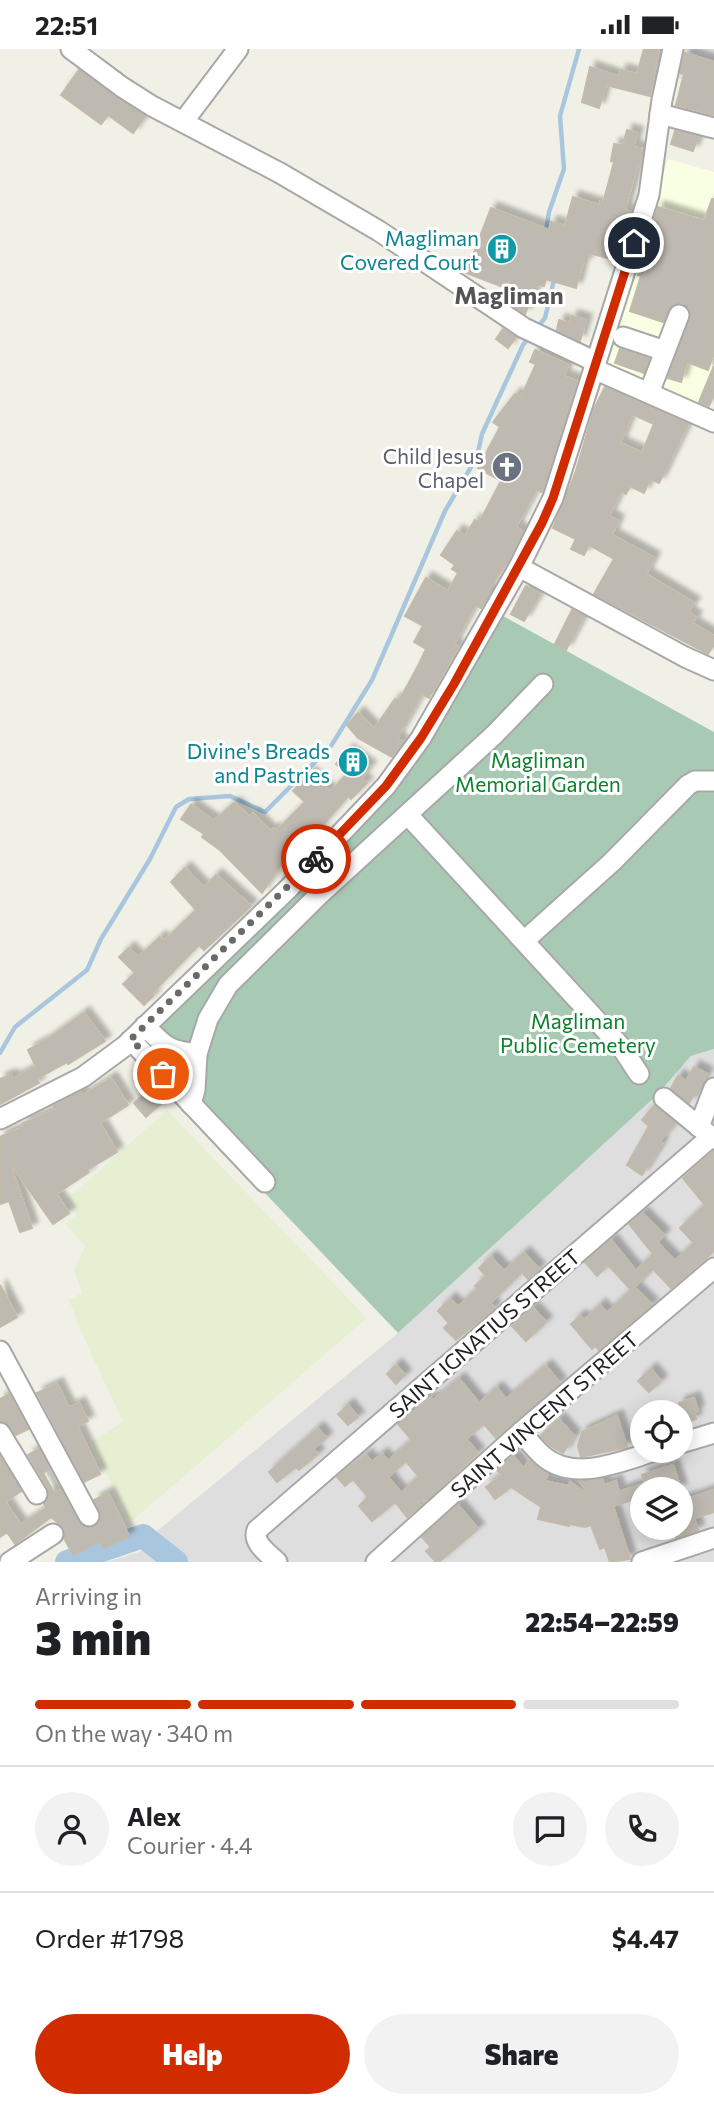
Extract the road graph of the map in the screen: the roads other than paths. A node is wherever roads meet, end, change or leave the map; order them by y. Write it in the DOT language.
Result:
graph roads {
  1 [pos="71,49"];
  2 [pos="238,49"];
  3 [pos="673,49"];
  4 [pos="660,114"];
  5 [pos="183,122"];
  6 [pos="714,128"];
  7 [pos="679,316"];
  8 [pos="624,337"];
  9 [pos="665,351"];
  10 [pos="595,365"];
  11 [pos="649,393"];
  12 [pos="714,422"];
  13 [pos="519,566"];
  14 [pos="714,670"];
  15 [pos="543,684"];
  16 [pos="714,781"];
  17 [pos="408,815"];
  18 [pos="524,941"];
  19 [pos="138,1033"];
  20 [pos="197,1054"];
  21 [pos="639,1074"];
  22 [pos="714,1089"];
  23 [pos="664,1098"];
  24 [pos="191,1104"];
  25 [pos="0,1119"];
  26 [pos="708,1134"];
  27 [pos="265,1182"];
  28 [pos="713,1270"];
  29 [pos="0,1351"];
  30 [pos="521,1432"];
  31 [pos="0,1433"];
  32 [pos="714,1433"];
  33 [pos="693,1439"];
  34 [pos="630,1458"];
  35 [pos="37,1494"];
  36 [pos="89,1515"];
  37 [pos="53,1534"];
  38 [pos="714,1538"];
  39 [pos="10,1562"];
  40 [pos="277,1562"];
  41 [pos="376,1562"];
  42 [pos="642,1562"];
  1 -- 5 [label="street"];
  2 -- 5 [label="street"];
  3 -- 4 [label="street"];
  4 -- 6 [label="street"];
  4 -- 10 [label="street"];
  5 -- 10 [label="street"];
  7 -- 9 [label="street"];
  8 -- 9 [label="street"];
  9 -- 11 [label="street"];
  10 -- 11 [label="street"];
  10 -- 13 [label="street"];
  11 -- 12 [label="street"];
  13 -- 14 [label="street"];
  13 -- 19 [label="street"];
  15 -- 17 [label="street"];
  16 -- 18 [label="street"];
  17 -- 18 [label="street"];
  17 -- 20 [label="street"];
  18 -- 21 [label="street"];
  19 -- 20 [label="street"];
  19 -- 24 [label="street"];
  19 -- 25 [label="street"];
  20 -- 24 [label="street"];
  22 -- 26 [label="street"];
  23 -- 26 [label="street"];
  24 -- 27 [label="street"];
  26 -- 40 [label="street, SAINT IGNATIUS STREET"];
  28 -- 30 [label="street, SAINT VINCENT STREET"];
  29 -- 36 [label="street"];
  30 -- 34 [label="street"];
  30 -- 41 [label="street, SAINT VINCENT STREET"];
  31 -- 35 [label="street"];
  32 -- 33 [label="street"];
  37 -- 39 [label="street"];
  38 -- 42 [label="street"];
}
